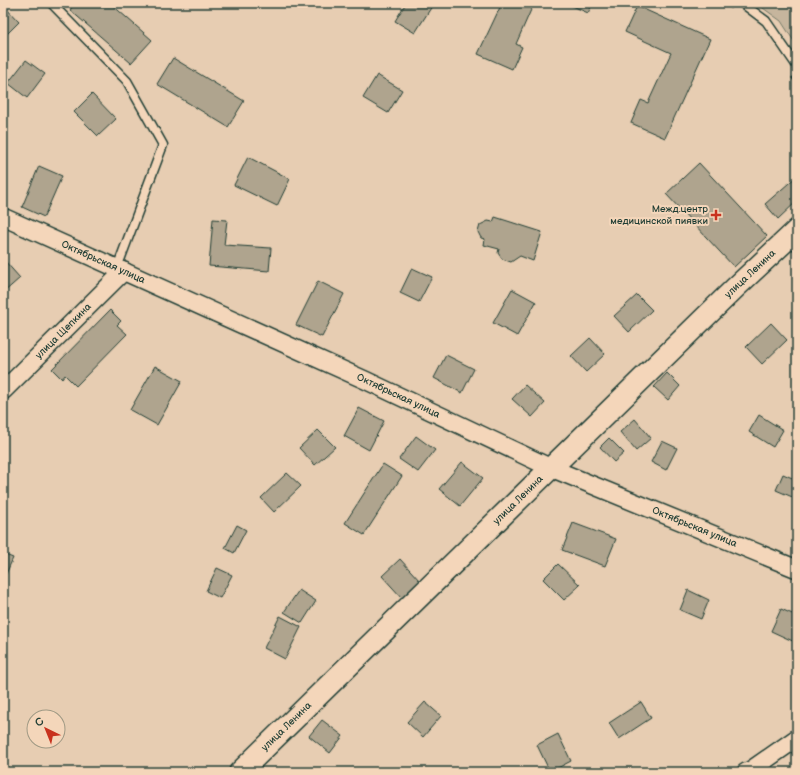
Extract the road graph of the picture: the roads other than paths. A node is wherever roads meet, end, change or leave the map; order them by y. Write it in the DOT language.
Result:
graph roads {
  1 [pos="52,3"];
  2 [pos="742,3"];
  3 [pos="797,66"];
  4 [pos="3,217"];
  5 [pos="797,230"];
  6 [pos="120,270"];
  7 [pos="3,391"];
  8 [pos="551,468"];
  9 [pos="797,569"];
  10 [pos="797,738"];
  11 [pos="240,772"];
  12 [pos="746,772"];
  1 -- 6 [label="lane"];
  2 -- 3 [label="lane"];
  4 -- 6 [label="street, Октябрьская улица"];
  5 -- 8 [label="street, улица Ленина"];
  6 -- 7 [label="street, улица Щепкина"];
  6 -- 8 [label="street, Октябрьская улица"];
  8 -- 9 [label="street, Октябрьская улица"];
  8 -- 11 [label="street, улица Ленина"];
  10 -- 12 [label="street"];
}
